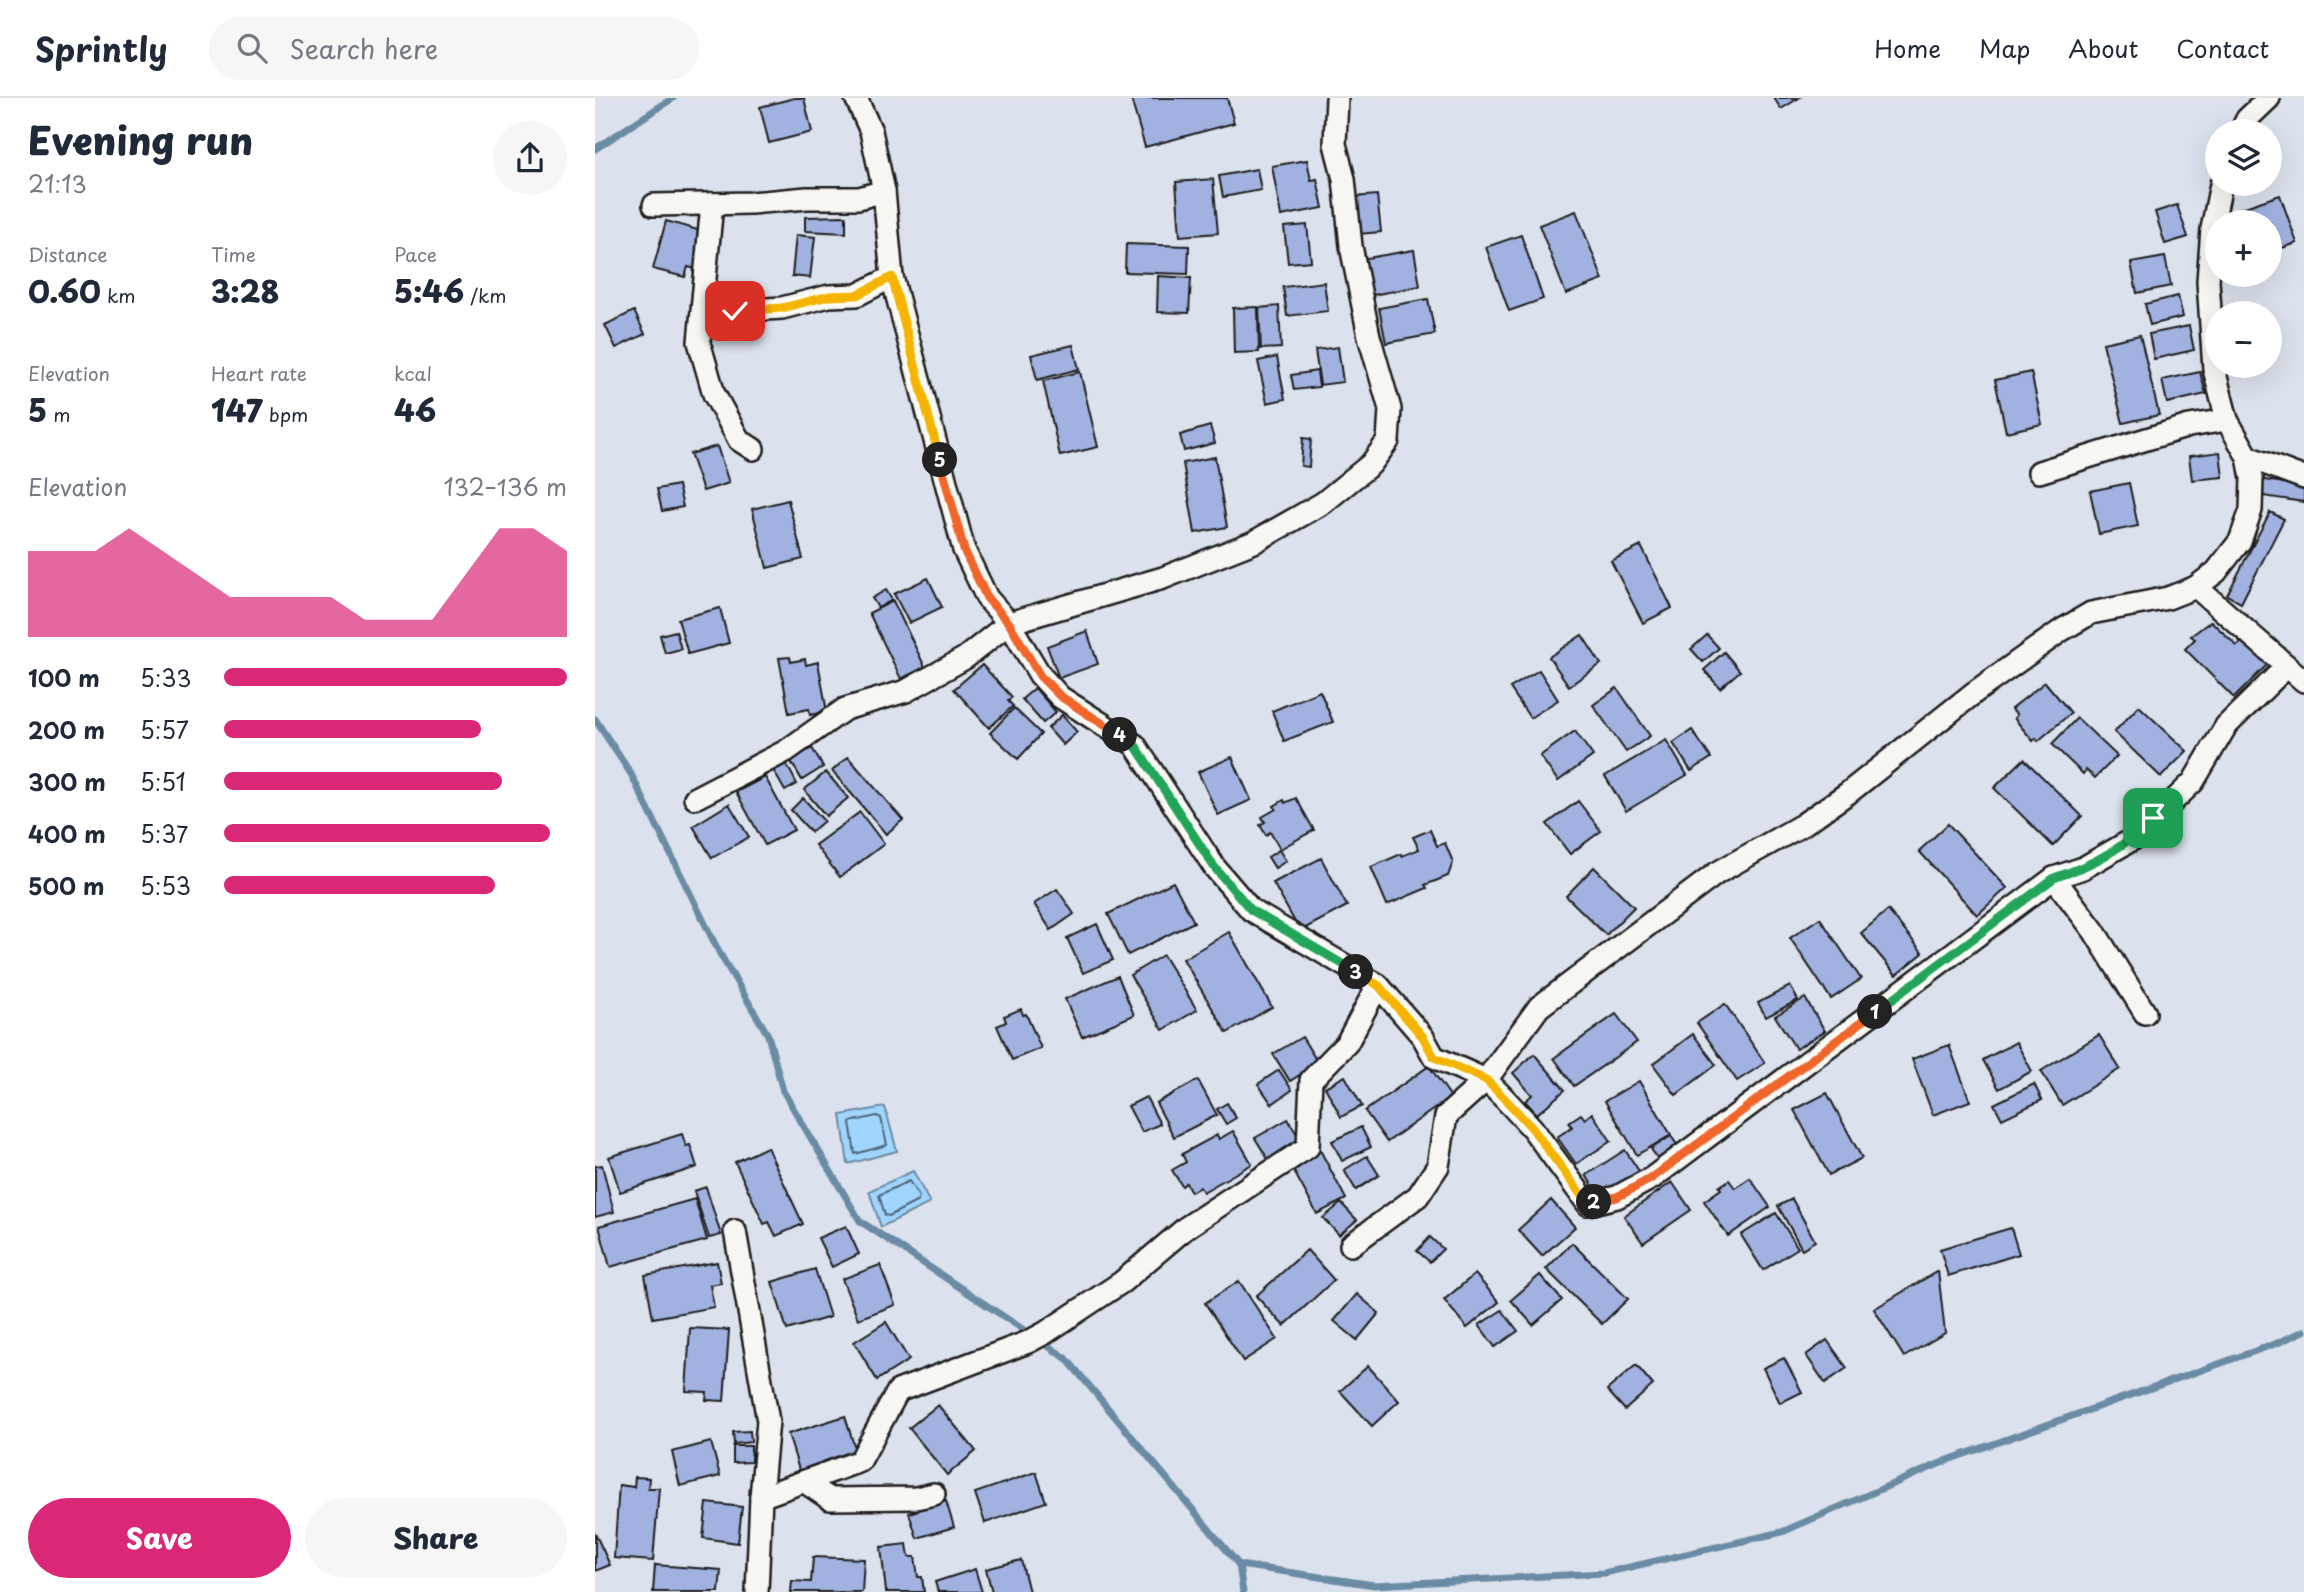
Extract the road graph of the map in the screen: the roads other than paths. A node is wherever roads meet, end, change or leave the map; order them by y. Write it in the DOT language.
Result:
graph roads {
  1 [pos="856,98"];
  2 [pos="1337,98"];
  3 [pos="2269,98"];
  4 [pos="2247,119"];
  5 [pos="884,191"];
  6 [pos="2219,196"];
  7 [pos="712,204"];
  8 [pos="654,205"];
  9 [pos="892,277"];
  10 [pos="703,304"];
  11 [pos="2227,420"];
  12 [pos="753,449"];
  13 [pos="2248,457"];
  14 [pos="2039,472"];
  15 [pos="2304,478"];
  16 [pos="2196,587"];
  17 [pos="1009,623"];
  18 [pos="2287,666"];
  19 [pos="2304,681"];
  20 [pos="695,799"];
  21 [pos="2054,878"];
  22 [pos="1378,985"];
  23 [pos="2145,1013"];
  24 [pos="1486,1080"];
  25 [pos="735,1231"];
  26 [pos="1351,1245"];
  27 [pos="805,1482"];
  28 [pos="934,1494"];
  29 [pos="761,1497"];
  30 [pos="757,1592"];
  1 -- 5 [label="street"];
  2 -- 17 [label="street"];
  3 -- 4 [label="street"];
  5 -- 7 [label="street"];
  5 -- 9 [label="street"];
  6 -- 11 [label="street"];
  7 -- 8 [label="street"];
  7 -- 10 [label="street"];
  9 -- 10 [label="street"];
  9 -- 17 [label="street"];
  10 -- 12 [label="street"];
  11 -- 13 [label="street"];
  11 -- 14 [label="street"];
  13 -- 15 [label="street"];
  13 -- 16 [label="street"];
  16 -- 18 [label="street"];
  16 -- 24 [label="street"];
  17 -- 20 [label="street"];
  17 -- 22 [label="street"];
  18 -- 19 [label="street"];
  18 -- 21 [label="street"];
  21 -- 23 [label="street"];
  21 -- 24 [label="street"];
  22 -- 24 [label="street"];
  22 -- 27 [label="street"];
  24 -- 26 [label="street"];
  25 -- 29 [label="street"];
  27 -- 28 [label="street"];
  27 -- 29 [label="street"];
  29 -- 30 [label="street"];
}
